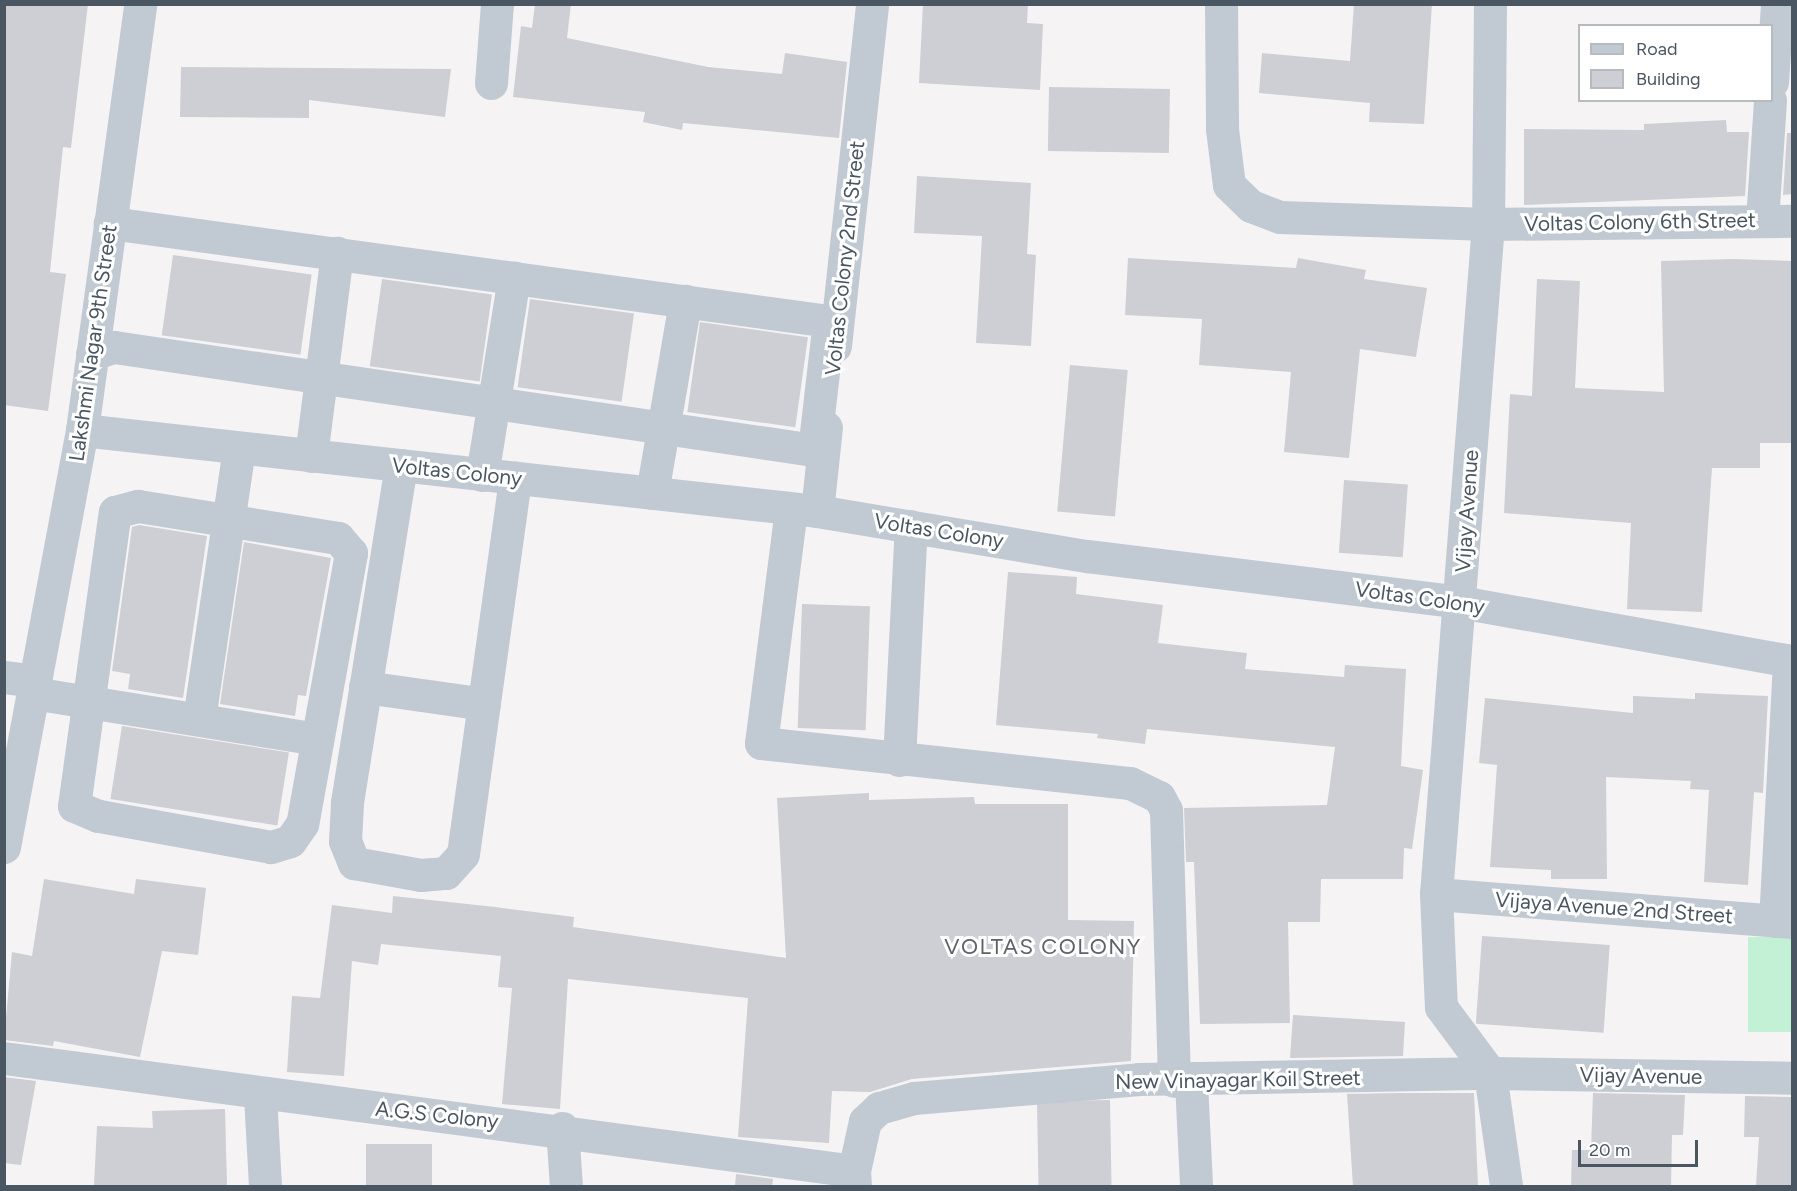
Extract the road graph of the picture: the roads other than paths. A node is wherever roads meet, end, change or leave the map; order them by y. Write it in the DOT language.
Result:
graph roads {
  1 [pos="140,4"];
  2 [pos="497,4"];
  3 [pos="872,4"];
  4 [pos="1221,4"];
  5 [pos="1490,4"];
  6 [pos="1777,4"];
  7 [pos="1773,66"];
  8 [pos="490,83"];
  9 [pos="1770,102"];
  10 [pos="1777,221"];
  11 [pos="110,224"];
  12 [pos="1488,224"];
  13 [pos="337,253"];
  14 [pos="514,278"];
  15 [pos="685,300"];
  16 [pos="92,354"];
  17 [pos="321,378"];
  18 [pos="495,403"];
  19 [pos="663,428"];
  20 [pos="82,430"];
  21 [pos="239,448"];
  22 [pos="311,456"];
  23 [pos="401,465"];
  24 [pos="482,475"];
  25 [pos="515,478"];
  26 [pos="652,493"];
  27 [pos="804,510"];
  28 [pos="229,521"];
  29 [pos="911,526"];
  30 [pos="1460,602"];
  31 [pos="1791,661"];
  32 [pos="24,683"];
  33 [pos="365,687"];
  34 [pos="86,702"];
  35 [pos="484,704"];
  36 [pos="199,719"];
  37 [pos="317,739"];
  38 [pos="899,760"];
  39 [pos="4,848"];
  40 [pos="1436,894"];
  41 [pos="1784,921"];
  42 [pos="4,1058"];
  43 [pos="1490,1073"];
  44 [pos="1792,1078"];
  45 [pos="1183,1081"];
  46 [pos="260,1096"];
  47 [pos="561,1128"];
  48 [pos="855,1179"];
  49 [pos="265,1186"];
  50 [pos="566,1186"];
  51 [pos="1196,1186"];
  52 [pos="1506,1186"];
  1 -- 11 [label="street, Lakshmi Nagar 9th Street"];
  2 -- 8 [label="street"];
  3 -- 27 [label="street, Voltas Colony 2nd Street"];
  4 -- 12 [label="street, Voltas Colony 6th Street"];
  5 -- 12 [label="street, Vijay Avenue"];
  6 -- 7 [label="street"];
  9 -- 10 [label="street"];
  10 -- 12 [label="street, Voltas Colony 6th Street"];
  11 -- 13 [label="street"];
  11 -- 16 [label="street, Lakshmi Nagar 9th Street"];
  12 -- 30 [label="street, Vijay Avenue"];
  13 -- 14 [label="street"];
  13 -- 17 [label="street"];
  14 -- 15 [label="street"];
  14 -- 18 [label="street"];
  15 -- 19 [label="street"];
  15 -- 19 [label="street"];
  16 -- 17 [label="street"];
  16 -- 20 [label="street, Lakshmi Nagar 9th Street"];
  17 -- 18 [label="street"];
  17 -- 22 [label="street"];
  18 -- 19 [label="street"];
  18 -- 24 [label="street"];
  19 -- 26 [label="street"];
  20 -- 21 [label="street, Voltas Colony"];
  20 -- 32 [label="street, Lakshmi Nagar 9th Street"];
  21 -- 22 [label="street, Voltas Colony"];
  21 -- 28 [label="street"];
  22 -- 23 [label="street, Voltas Colony"];
  23 -- 24 [label="street, Voltas Colony"];
  23 -- 33 [label="street"];
  24 -- 25 [label="street, Voltas Colony"];
  25 -- 26 [label="street, Voltas Colony"];
  25 -- 35 [label="street"];
  26 -- 27 [label="street, Voltas Colony"];
  27 -- 29 [label="street, Voltas Colony"];
  27 -- 38 [label="street, Voltas Colony 2nd Street"];
  28 -- 34 [label="street"];
  28 -- 36 [label="street"];
  28 -- 37 [label="street"];
  29 -- 30 [label="street, Voltas Colony"];
  29 -- 38 [label="street"];
  30 -- 31 [label="street, Voltas Colony"];
  30 -- 40 [label="street, Vijay Avenue"];
  31 -- 41 [label="street"];
  32 -- 34 [label="street"];
  32 -- 39 [label="street, Lakshmi Nagar 9th Street"];
  33 -- 35 [label="street"];
  33 -- 35 [label="street"];
  34 -- 36 [label="street"];
  34 -- 37 [label="street"];
  36 -- 37 [label="street"];
  38 -- 45 [label="street"];
  40 -- 41 [label="street, Vijaya Avenue 2nd Street"];
  40 -- 43 [label="street, Vijay Avenue"];
  42 -- 46 [label="street, A.G.S Colony"];
  43 -- 44 [label="street, Vijay Avenue"];
  43 -- 45 [label="street, New Vinayagar Koil Street"];
  43 -- 52 [label="street, Vijay Avenue"];
  45 -- 48 [label="street, New Vinayagar Koil Street"];
  45 -- 51 [label="street"];
  46 -- 47 [label="street, A.G.S Colony"];
  46 -- 49 [label="street"];
  47 -- 48 [label="street, A.G.S Colony"];
  47 -- 50 [label="street"];
}
